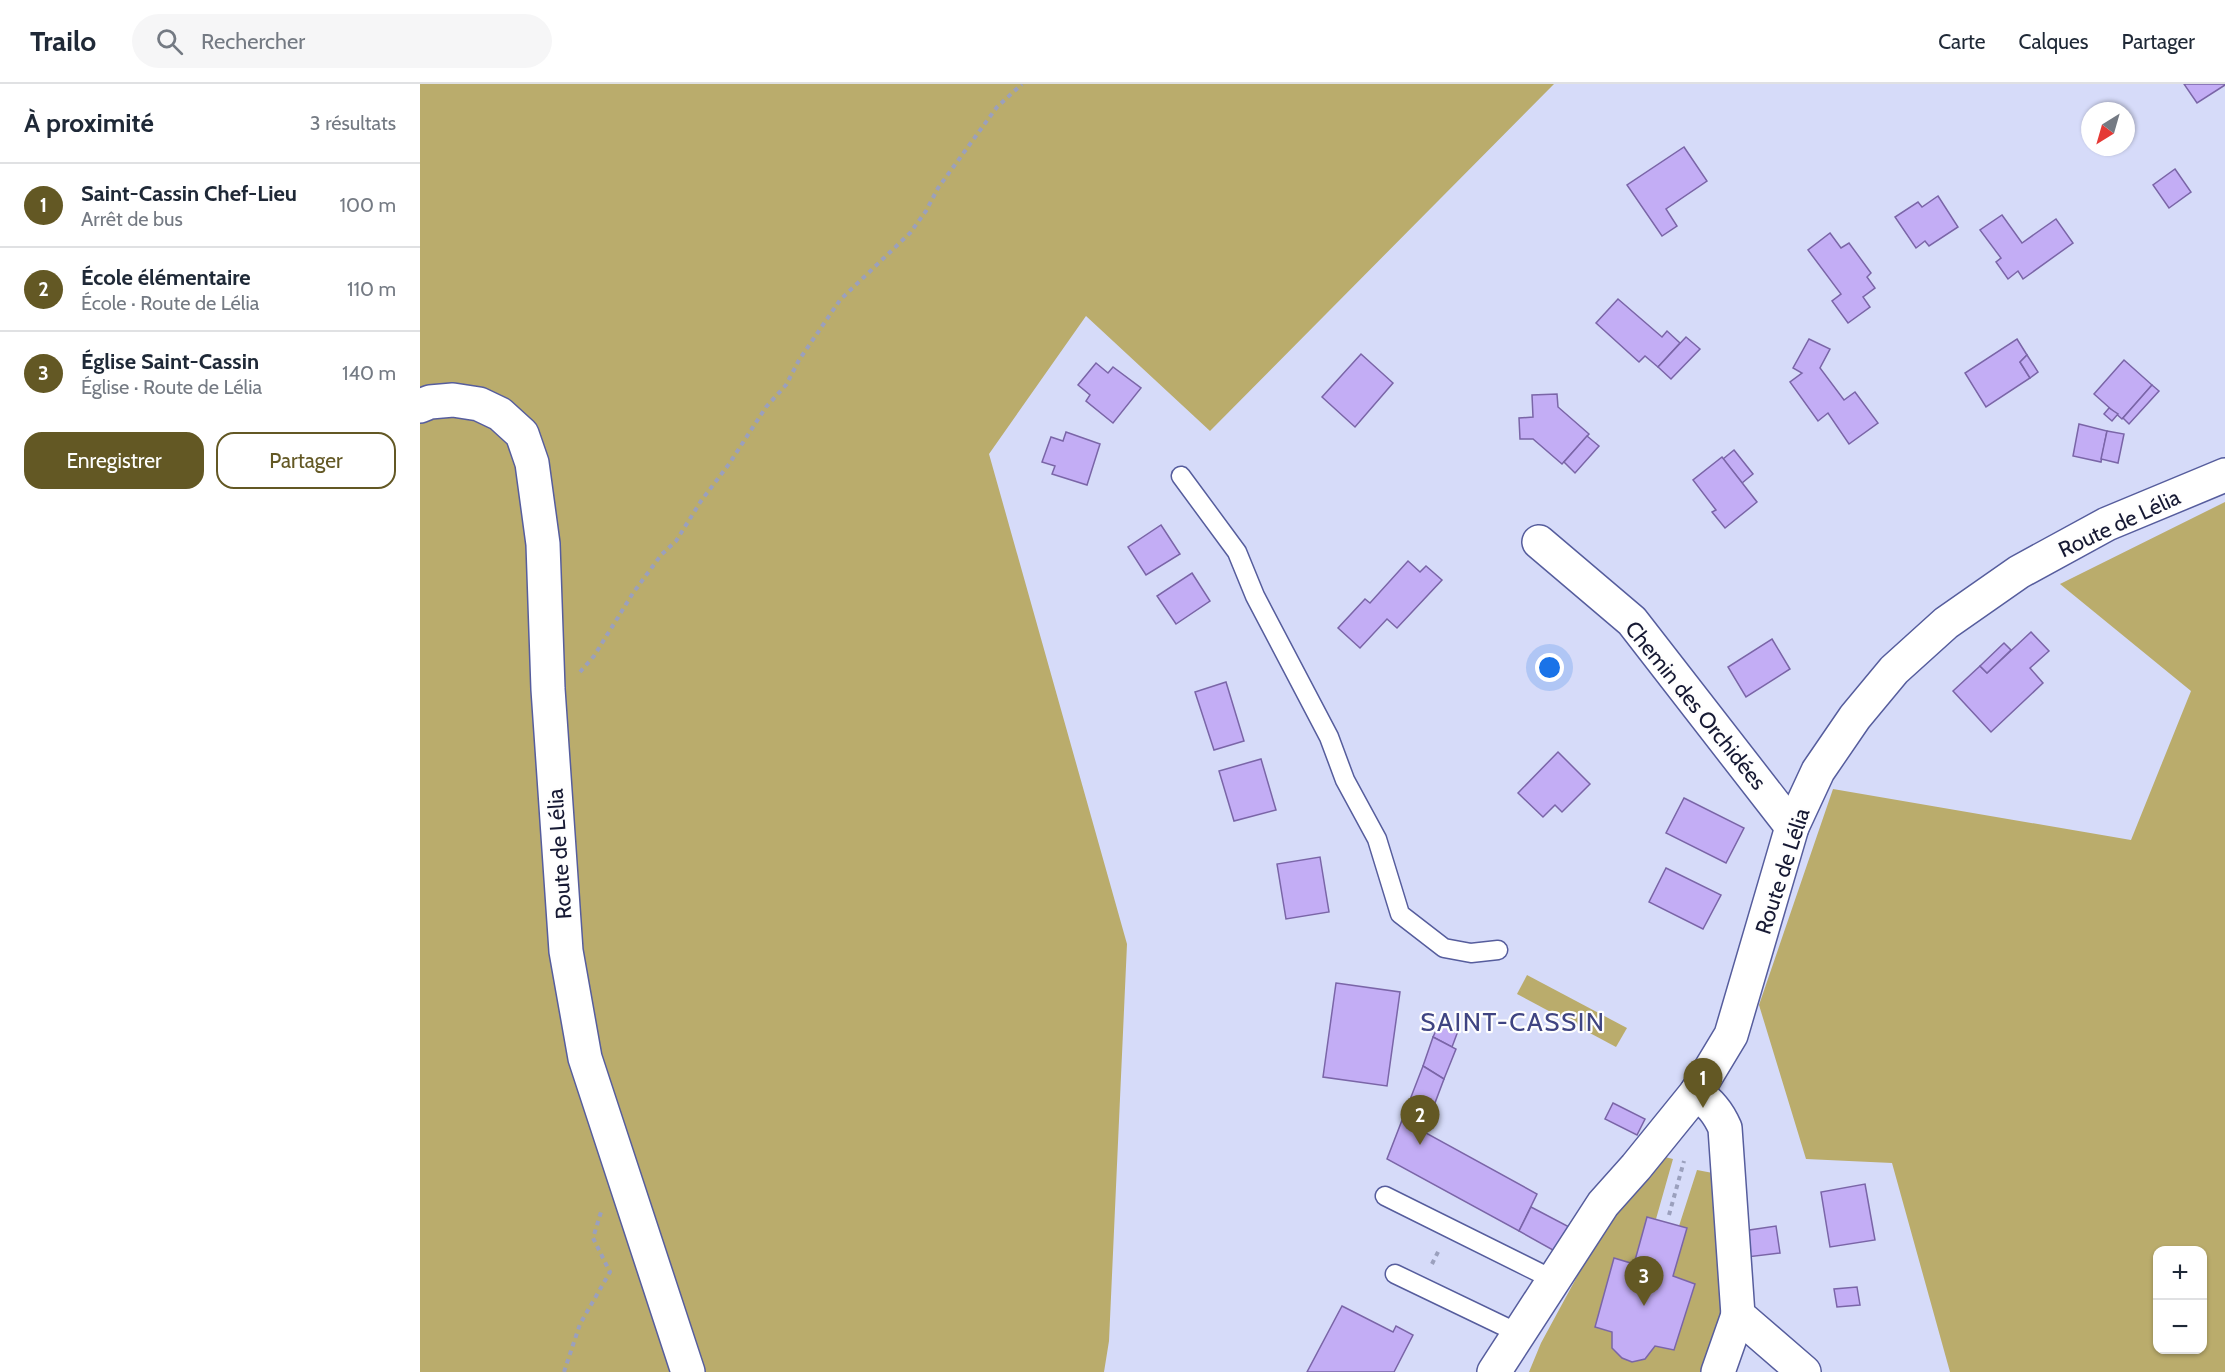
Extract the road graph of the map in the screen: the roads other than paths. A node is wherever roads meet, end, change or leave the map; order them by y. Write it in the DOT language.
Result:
graph roads {
  1 [pos="420,406"];
  2 [pos="2225,475"];
  3 [pos="1181,476"];
  4 [pos="1539,542"];
  5 [pos="1792,827"];
  6 [pos="1498,950"];
  7 [pos="1696,1093"];
  8 [pos="1385,1196"];
  9 [pos="1395,1274"];
  10 [pos="1554,1280"];
  11 [pos="1738,1315"];
  12 [pos="1520,1334"];
  13 [pos="688,1372"];
  14 [pos="1494,1372"];
  15 [pos="1718,1372"];
  16 [pos="1804,1372"];
  1 -- 13 [label="street, Route de Lélia"];
  2 -- 5 [label="street, Route de Lélia"];
  3 -- 6 [label="lane"];
  4 -- 5 [label="street, Chemin des Orchidées"];
  5 -- 7 [label="street, Route de Lélia"];
  7 -- 10 [label="street, Route de Lélia"];
  7 -- 11 [label="street"];
  8 -- 10 [label="lane"];
  9 -- 12 [label="lane"];
  10 -- 12 [label="street, Route de Lélia"];
  11 -- 15 [label="street"];
  11 -- 16 [label="street"];
  12 -- 14 [label="street, Route de Lélia"];
}
